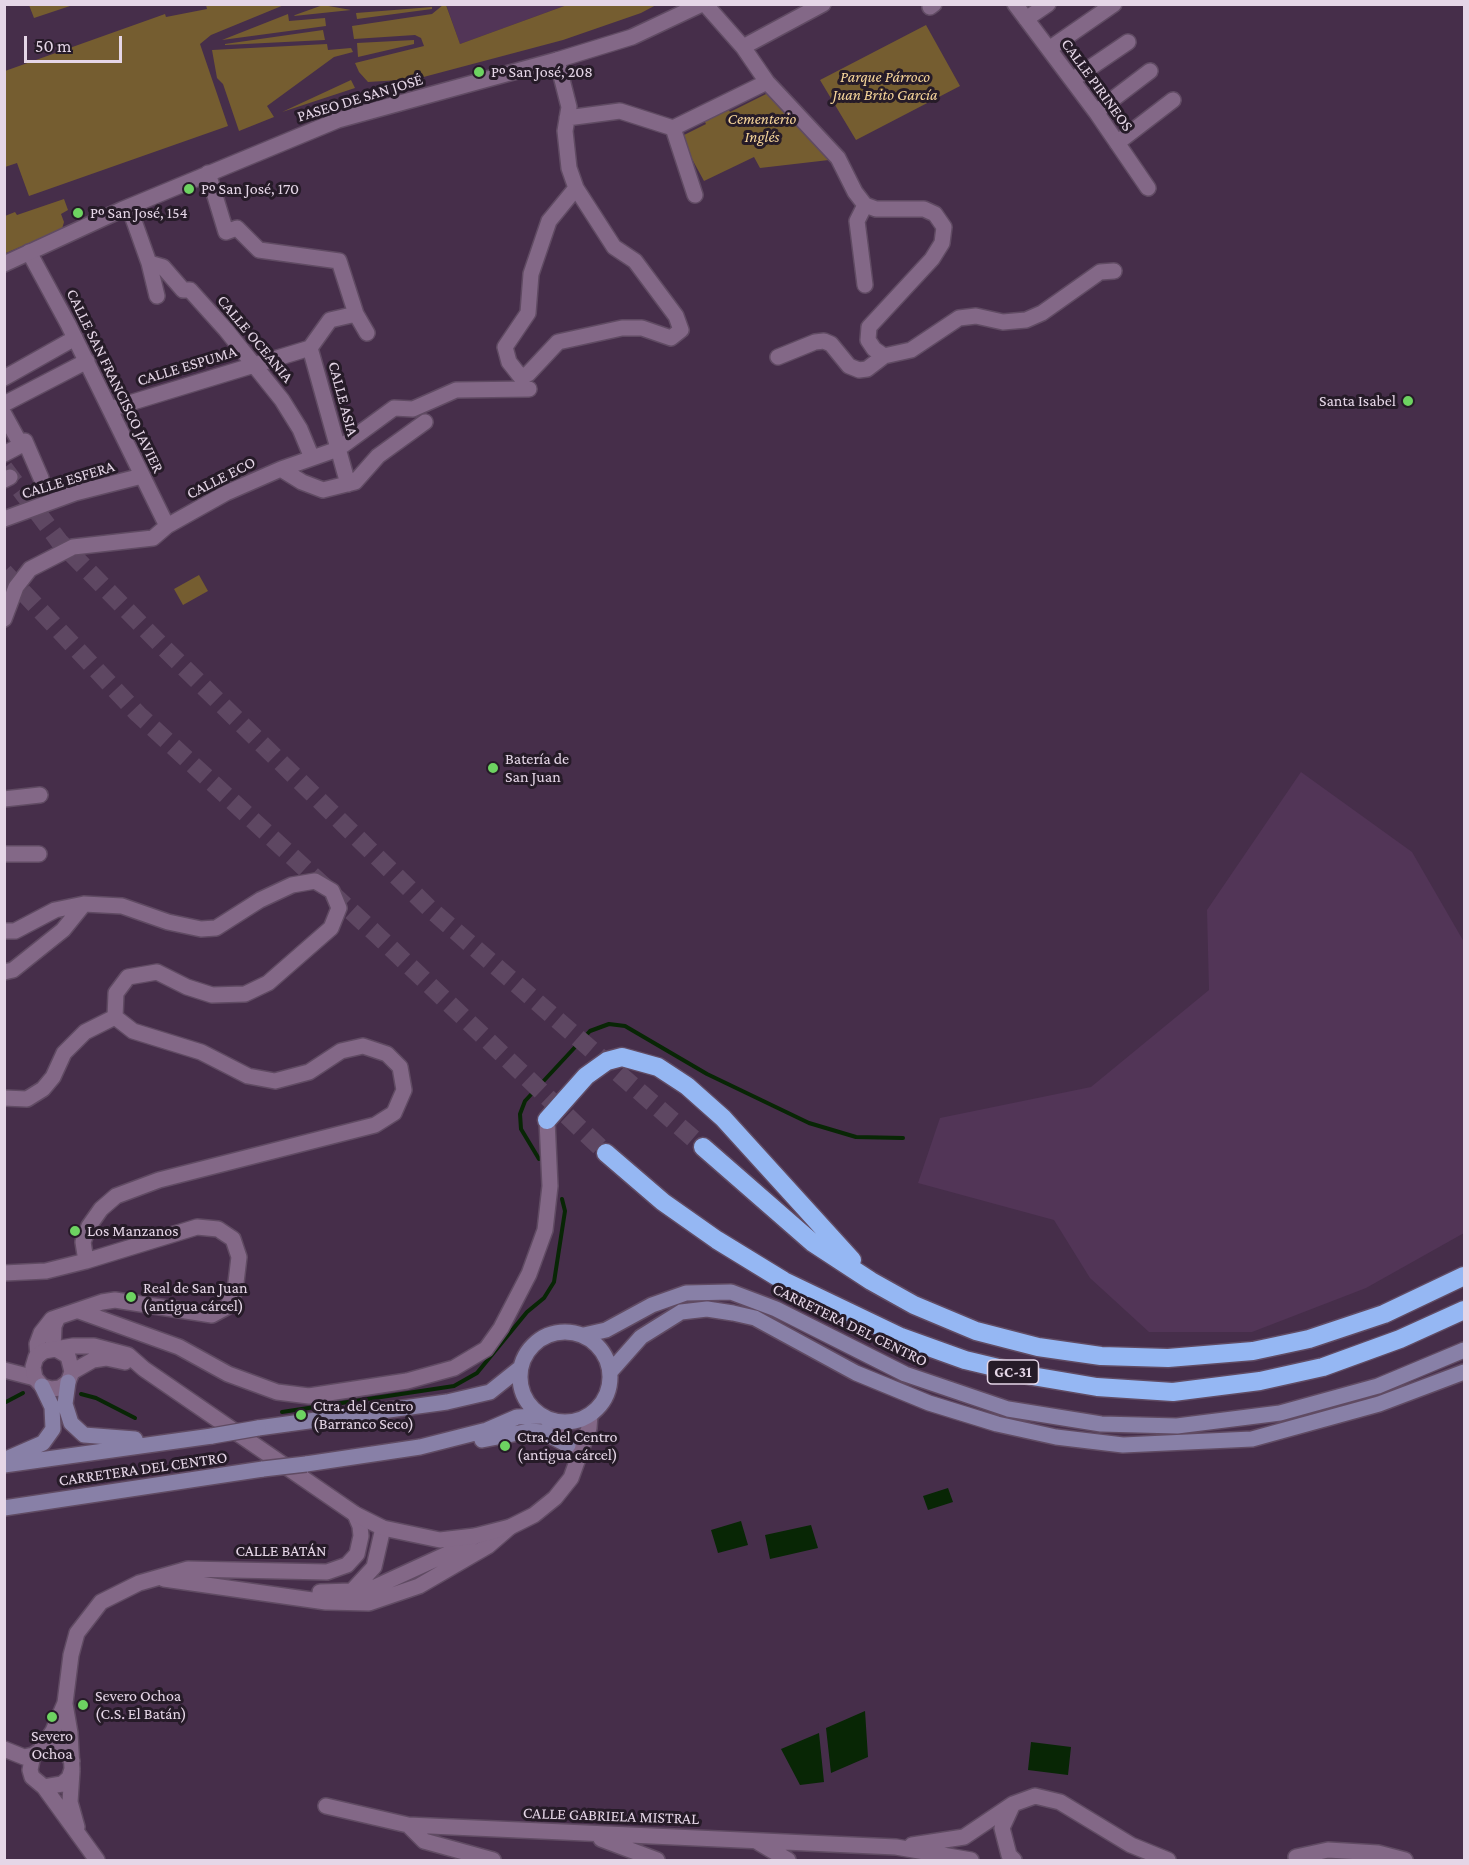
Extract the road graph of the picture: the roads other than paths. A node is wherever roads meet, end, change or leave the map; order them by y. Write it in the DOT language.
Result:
graph roads {
  1 [pos="704,4"];
  2 [pos="823,4"];
  3 [pos="1015,4"];
  4 [pos="1047,4"];
  5 [pos="1114,4"];
  6 [pos="1026,19"];
  7 [pos="1128,42"];
  8 [pos="743,47"];
  9 [pos="1049,49"];
  10 [pos="557,60"];
  11 [pos="1150,71"];
  12 [pos="1072,80"];
  13 [pos="767,82"];
  14 [pos="1173,100"];
  15 [pos="1096,112"];
  16 [pos="567,118"];
  17 [pos="673,128"];
  18 [pos="1117,143"];
  19 [pos="208,173"];
  20 [pos="576,188"];
  21 [pos="1148,188"];
  22 [pos="695,195"];
  23 [pos="865,205"];
  24 [pos="129,207"];
  25 [pos="29,252"];
  26 [pos="149,263"];
  27 [pos="4,264"];
  28 [pos="1114,271"];
  29 [pos="865,285"];
  30 [pos="157,296"];
  31 [pos="356,314"];
  32 [pos="367,333"];
  33 [pos="75,338"];
  34 [pos="310,348"];
  35 [pos="884,356"];
  36 [pos="778,357"];
  37 [pos="87,361"];
  38 [pos="253,365"];
  39 [pos="4,378"];
  40 [pos="529,389"];
  41 [pos="4,404"];
  42 [pos="110,409"];
  43 [pos="4,414"];
  44 [pos="425,422"];
  45 [pos="21,446"];
  46 [pos="338,449"];
  47 [pos="4,454"];
  48 [pos="312,458"];
  49 [pos="281,469"];
  50 [pos="142,476"];
  51 [pos="41,478"];
  52 [pos="348,484"];
  53 [pos="4,519"];
  54 [pos="167,526"];
  55 [pos="4,619"];
  56 [pos="40,795"];
  57 [pos="4,799"];
  58 [pos="4,854"];
  59 [pos="39,854"];
  60 [pos="84,904"];
  61 [pos="4,931"];
  62 [pos="4,972"];
  63 [pos="115,1017"];
  64 [pos="4,1098"];
  65 [pos="547,1120"];
  66 [pos="703,1148"];
  67 [pos="606,1153"];
  68 [pos="86,1262"];
  69 [pos="4,1273"];
  70 [pos="1464,1276"];
  71 [pos="871,1281"];
  72 [pos="79,1311"];
  73 [pos="1462,1311"];
  74 [pos="58,1317"];
  75 [pos="584,1335"];
  76 [pos="55,1349"];
  77 [pos="1464,1350"];
  78 [pos="36,1358"];
  79 [pos="520,1368"];
  80 [pos="4,1369"];
  81 [pos="144,1370"];
  82 [pos="610,1372"];
  83 [pos="1464,1372"];
  84 [pos="70,1377"];
  85 [pos="38,1382"];
  86 [pos="590,1415"];
  87 [pos="549,1419"];
  88 [pos="459,1438"];
  89 [pos="174,1440"];
  90 [pos="568,1445"];
  91 [pos="4,1460"];
  92 [pos="4,1465"];
  93 [pos="572,1478"];
  94 [pos="4,1508"];
  95 [pos="355,1514"];
  96 [pos="383,1527"];
  97 [pos="510,1527"];
  98 [pos="475,1536"];
  99 [pos="158,1578"];
  100 [pos="352,1591"];
  101 [pos="274,1593"];
  102 [pos="326,1602"];
  103 [pos="65,1703"];
  104 [pos="4,1749"];
  105 [pos="37,1751"];
  106 [pos="72,1765"];
  107 [pos="44,1787"];
  108 [pos="1013,1804"];
  109 [pos="326,1806"];
  110 [pos="408,1825"];
  111 [pos="590,1835"];
  112 [pos="753,1839"];
  113 [pos="82,1841"];
  114 [pos="896,1847"];
  115 [pos="1296,1857"];
  116 [pos="97,1860"];
  117 [pos="494,1860"];
  118 [pos="657,1860"];
  119 [pos="788,1860"];
  120 [pos="971,1860"];
  121 [pos="1014,1860"];
  122 [pos="1168,1860"];
  123 [pos="1405,1860"];
  1 -- 8 [label="street"];
  1 -- 10 [label="street, PASEO DE SAN JOSÉ"];
  2 -- 8 [label="street"];
  3 -- 6 [label="street, CALLE PIRINEOS"];
  4 -- 6 [label="street"];
  5 -- 9 [label="street"];
  6 -- 9 [label="street, CALLE PIRINEOS"];
  7 -- 12 [label="street"];
  8 -- 13 [label="street"];
  9 -- 12 [label="street, CALLE PIRINEOS"];
  10 -- 16 [label="street"];
  10 -- 19 [label="street, PASEO DE SAN JOSÉ"];
  11 -- 15 [label="street"];
  12 -- 15 [label="street, CALLE PIRINEOS"];
  13 -- 17 [label="street"];
  13 -- 23 [label="street"];
  14 -- 18 [label="street"];
  15 -- 18 [label="street, CALLE PIRINEOS"];
  16 -- 17 [label="street"];
  16 -- 20 [label="street"];
  17 -- 22 [label="street"];
  18 -- 21 [label="street, CALLE PIRINEOS"];
  19 -- 24 [label="street, PASEO DE SAN JOSÉ"];
  19 -- 31 [label="street"];
  20 -- 20 [label="street"];
  23 -- 29 [label="street"];
  23 -- 35 [label="street"];
  24 -- 25 [label="street, PASEO DE SAN JOSÉ"];
  24 -- 26 [label="street"];
  25 -- 27 [label="street, PASEO DE SAN JOSÉ"];
  25 -- 33 [label="street, CALLE SAN FRANCISCO JAVIER"];
  26 -- 30 [label="street"];
  26 -- 38 [label="street, CALLE OCEANIA"];
  28 -- 35 [label="street"];
  31 -- 32 [label="street"];
  31 -- 34 [label="street, CALLE ASIA"];
  33 -- 37 [label="street, CALLE SAN FRANCISCO JAVIER"];
  33 -- 39 [label="street"];
  34 -- 38 [label="street, CALLE ESPUMA"];
  34 -- 46 [label="street, CALLE ASIA"];
  35 -- 36 [label="street"];
  37 -- 41 [label="street"];
  37 -- 42 [label="street, CALLE SAN FRANCISCO JAVIER"];
  38 -- 42 [label="street, CALLE ESPUMA"];
  38 -- 48 [label="street, CALLE OCEANIA"];
  40 -- 46 [label="street"];
  42 -- 50 [label="street, CALLE SAN FRANCISCO JAVIER"];
  43 -- 45 [label="street"];
  44 -- 52 [label="street"];
  45 -- 47 [label="street"];
  45 -- 51 [label="street"];
  46 -- 48 [label="street"];
  46 -- 52 [label="street, CALLE ASIA"];
  48 -- 49 [label="street"];
  49 -- 52 [label="street, CALLE ECO"];
  49 -- 54 [label="street, CALLE ECO"];
  50 -- 53 [label="street, CALLE ESFERA"];
  50 -- 54 [label="street, CALLE SAN FRANCISCO JAVIER"];
  54 -- 55 [label="street, CALLE ECO"];
  56 -- 57 [label="street"];
  58 -- 59 [label="street"];
  60 -- 61 [label="street"];
  60 -- 62 [label="street"];
  60 -- 63 [label="street"];
  63 -- 64 [label="street"];
  63 -- 68 [label="street"];
  65 -- 71 [label="highway"];
  65 -- 72 [label="street"];
  66 -- 71 [label="highway, GC-31"];
  67 -- 73 [label="highway, GC-31"];
  68 -- 69 [label="street"];
  68 -- 72 [label="street"];
  70 -- 71 [label="highway, GC-31"];
  72 -- 74 [label="street"];
  74 -- 76 [label="street"];
  74 -- 78 [label="street"];
  75 -- 77 [label="main road, CARRETERA DEL CENTRO"];
  75 -- 79 [label="main road"];
  75 -- 82 [label="main road"];
  76 -- 78 [label="street"];
  76 -- 81 [label="street, CARRETERA DEL CENTRO"];
  76 -- 84 [label="street"];
  78 -- 80 [label="street"];
  78 -- 85 [label="street"];
  79 -- 87 [label="main road"];
  79 -- 89 [label="main road, CARRETERA DEL CENTRO, bridge"];
  80 -- 85 [label="street"];
  81 -- 84 [label="street, CARRETERA DEL CENTRO"];
  81 -- 95 [label="street, CARRETERA DEL CENTRO"];
  82 -- 83 [label="main road"];
  82 -- 86 [label="main road"];
  84 -- 85 [label="street"];
  84 -- 89 [label="main road"];
  85 -- 91 [label="main road"];
  86 -- 87 [label="main road"];
  86 -- 93 [label="street"];
  87 -- 88 [label="main road, CARRETERA DEL CENTRO"];
  87 -- 90 [label="street"];
  88 -- 90 [label="main road"];
  88 -- 94 [label="main road, CARRETERA DEL CENTRO, bridge"];
  89 -- 92 [label="main road, CARRETERA DEL CENTRO"];
  90 -- 93 [label="street"];
  93 -- 97 [label="street, CARRETERA DEL CENTRO"];
  95 -- 96 [label="street, CARRETERA DEL CENTRO"];
  95 -- 99 [label="street, CALLE BATÁN"];
  96 -- 98 [label="street, CARRETERA DEL CENTRO"];
  96 -- 100 [label="street, CALLE BATÁN"];
  97 -- 98 [label="street, CARRETERA DEL CENTRO"];
  97 -- 102 [label="street, CALLE BATÁN"];
  98 -- 100 [label="street, CALLE BATÁN"];
  99 -- 101 [label="street, CALLE BATÁN"];
  99 -- 103 [label="street, CALLE BATÁN"];
  100 -- 101 [label="street, CALLE BATÁN"];
  100 -- 102 [label="street, CALLE BATÁN"];
  101 -- 102 [label="street, CALLE BATÁN"];
  103 -- 105 [label="street, CALLE BATÁN"];
  103 -- 106 [label="street, CALLE BATÁN"];
  104 -- 105 [label="street"];
  105 -- 106 [label="street"];
  105 -- 107 [label="street"];
  106 -- 107 [label="street"];
  106 -- 113 [label="street, CALLE BATÁN"];
  107 -- 113 [label="street"];
  108 -- 114 [label="street, CALLE GABRIELA MISTRAL"];
  108 -- 121 [label="street"];
  108 -- 122 [label="street"];
  109 -- 110 [label="street, CALLE GABRIELA MISTRAL"];
  110 -- 111 [label="street, CALLE GABRIELA MISTRAL"];
  110 -- 117 [label="street"];
  111 -- 112 [label="street, CALLE GABRIELA MISTRAL"];
  111 -- 118 [label="street"];
  112 -- 114 [label="street, CALLE GABRIELA MISTRAL"];
  112 -- 119 [label="street"];
  113 -- 116 [label="street"];
  114 -- 120 [label="street, CALLE GABRIELA MISTRAL"];
  115 -- 123 [label="street"];
}
